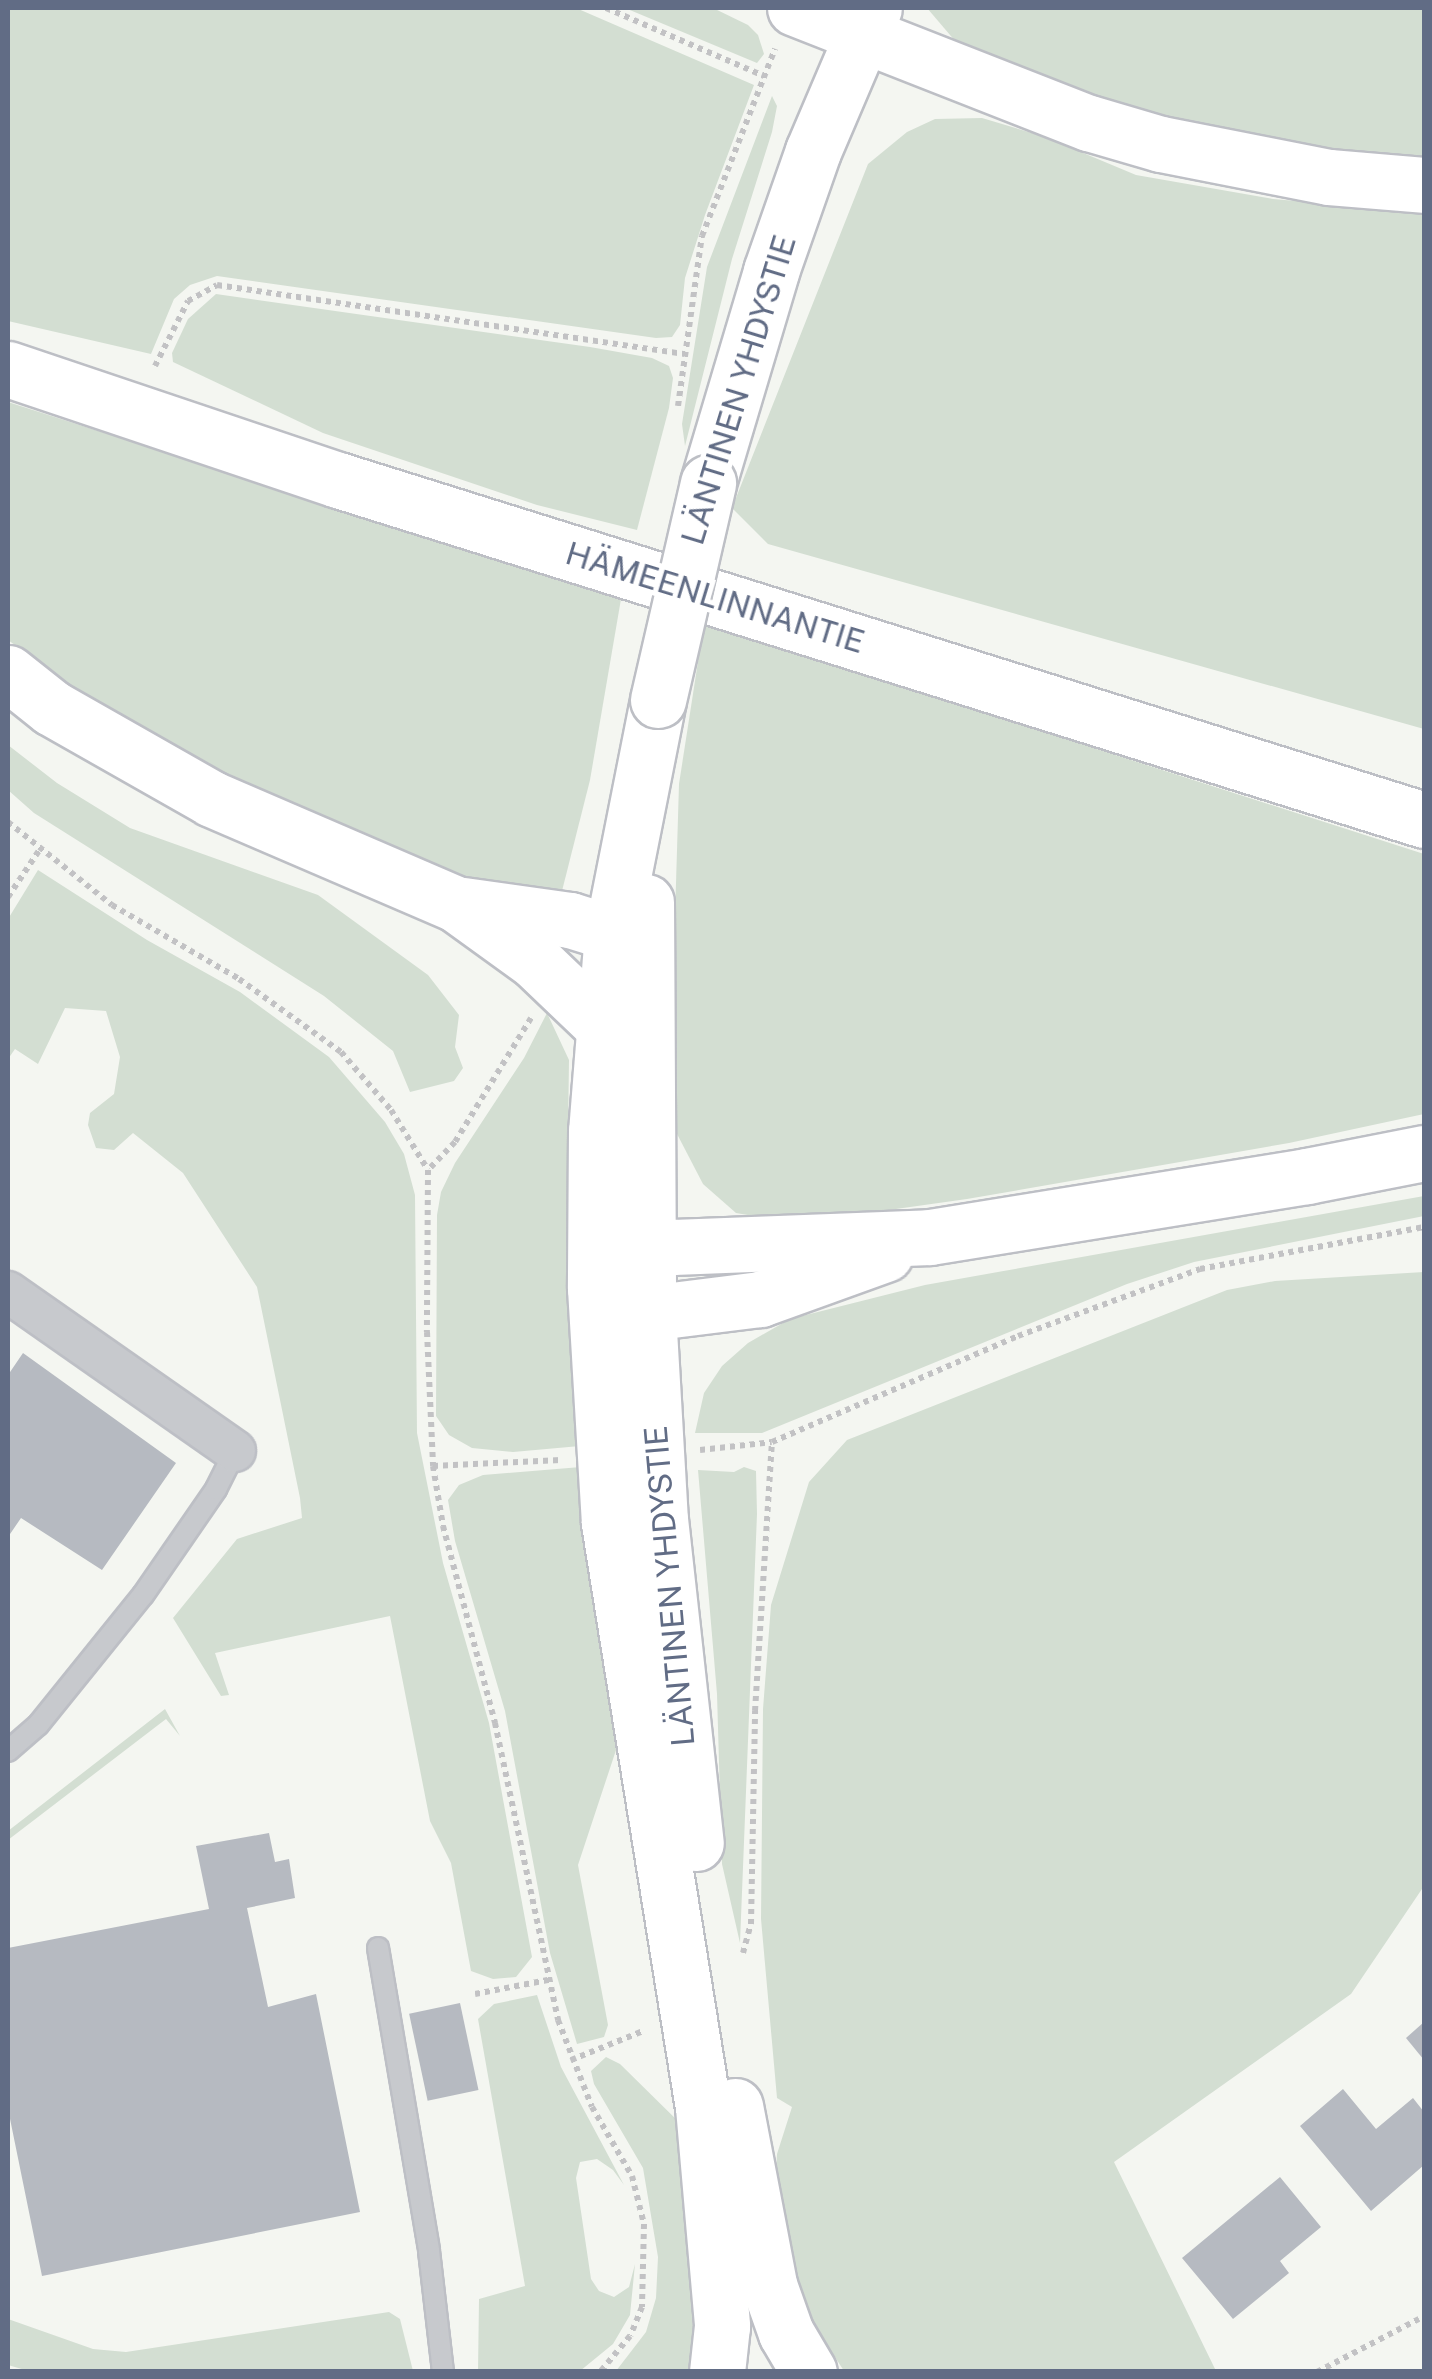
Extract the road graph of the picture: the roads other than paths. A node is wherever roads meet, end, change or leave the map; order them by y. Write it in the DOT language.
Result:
graph roads {
  1 [pos="868,20"];
  2 [pos="787,25"];
  3 [pos="1424,185"];
  4 [pos="8,368"];
  5 [pos="8,673"];
  6 [pos="644,784"];
  7 [pos="1424,820"];
  8 [pos="456,904"];
  9 [pos="612,933"];
  10 [pos="603,1026"];
  11 [pos="1424,1153"];
  12 [pos="930,1236"];
  13 [pos="646,1253"];
  14 [pos="595,1288"];
  15 [pos="8,1292"];
  16 [pos="648,1313"];
  17 [pos="235,1450"];
  18 [pos="8,1750"];
  19 [pos="378,1948"];
  20 [pos="443,2372"];
  21 [pos="717,2372"];
  22 [pos="810,2372"];
  1 -- 2 [label="main road"];
  1 -- 3 [label="main road"];
  1 -- 6 [label="main road, LÄNTINEN YHDYSTIE, bridge"];
  4 -- 7 [label="main road, HÄMEENLINNANTIE"];
  5 -- 8 [label="main road"];
  6 -- 9 [label="main road, LÄNTINEN YHDYSTIE"];
  6 -- 13 [label="main road, LÄNTINEN YHDYSTIE"];
  8 -- 9 [label="main road"];
  8 -- 10 [label="main road"];
  9 -- 10 [label="main road, LÄNTINEN YHDYSTIE"];
  10 -- 14 [label="main road, LÄNTINEN YHDYSTIE"];
  11 -- 12 [label="main road"];
  12 -- 13 [label="main road"];
  12 -- 16 [label="main road"];
  13 -- 14 [label="main road"];
  13 -- 16 [label="main road, LÄNTINEN YHDYSTIE"];
  14 -- 16 [label="main road"];
  14 -- 21 [label="main road, LÄNTINEN YHDYSTIE"];
  15 -- 17 [label="street"];
  16 -- 22 [label="main road, LÄNTINEN YHDYSTIE"];
  17 -- 18 [label="lane"];
  19 -- 20 [label="lane"];
}
